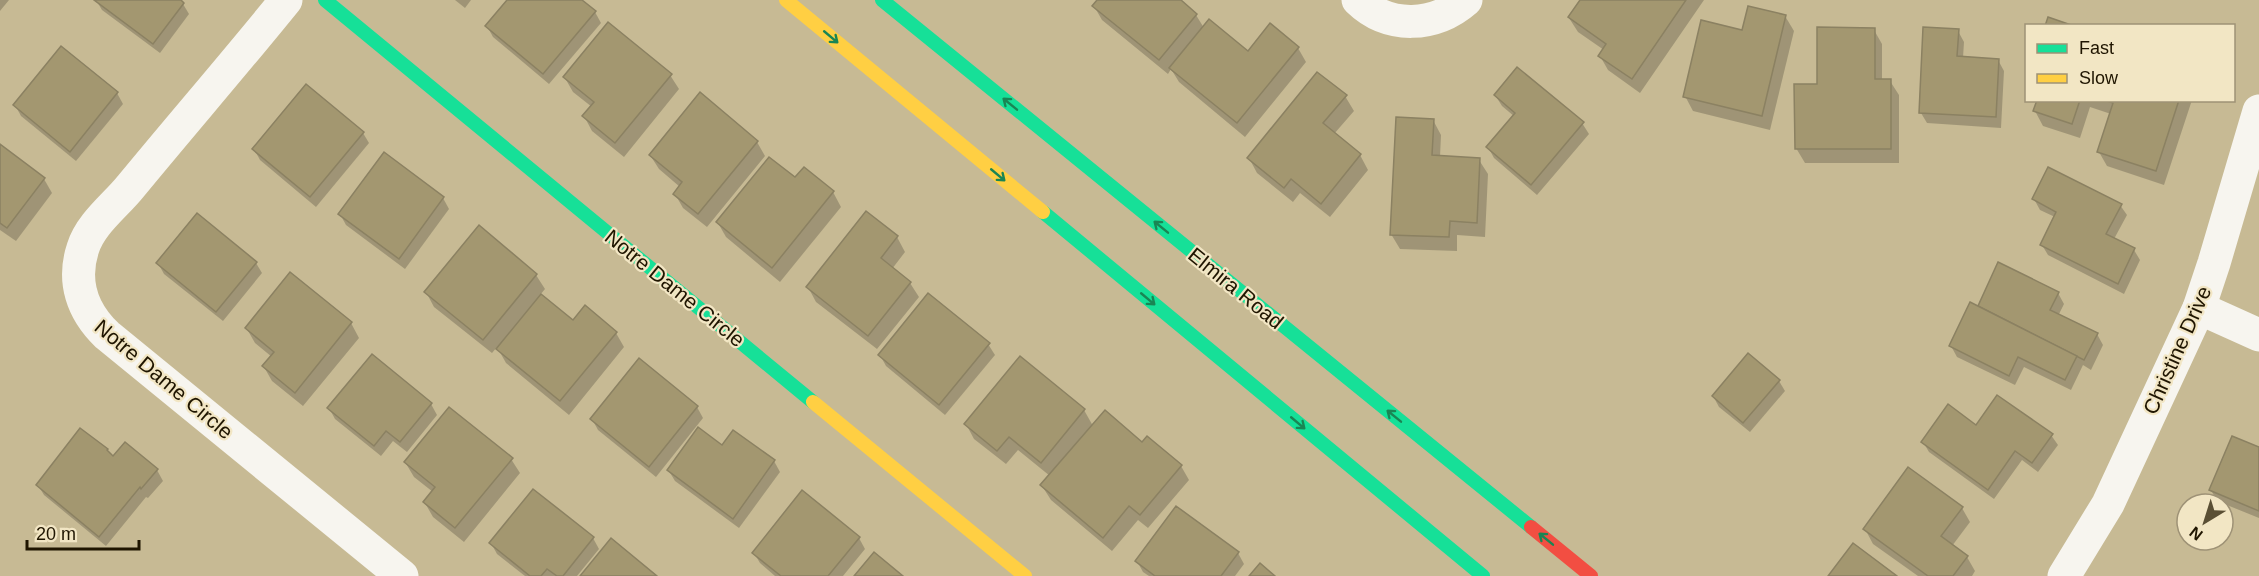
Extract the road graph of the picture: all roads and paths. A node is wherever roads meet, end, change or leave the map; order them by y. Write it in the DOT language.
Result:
graph roads {
  1 [pos="286,0"];
  2 [pos="325,0"];
  3 [pos="786,0"];
  4 [pos="882,0"];
  5 [pos="1358,0"];
  6 [pos="1466,0"];
  7 [pos="2259,111"];
  8 [pos="2199,308"];
  9 [pos="2259,335"];
  10 [pos="402,576"];
  11 [pos="1025,576"];
  12 [pos="1483,576"];
  13 [pos="1591,576"];
  14 [pos="2064,576"];
  1 -- 10 [label="street, Notre Dame Circle"];
  2 -- 11 [label="main road, Notre Dame Circle"];
  3 -- 12 [label="main road, one-way"];
  13 -- 4 [label="main road, Elmira Road, one-way"];
  5 -- 6 [label="street"];
  7 -- 8 [label="street, Christine Drive"];
  8 -- 9 [label="street"];
  8 -- 14 [label="street, Christine Drive"];
}
